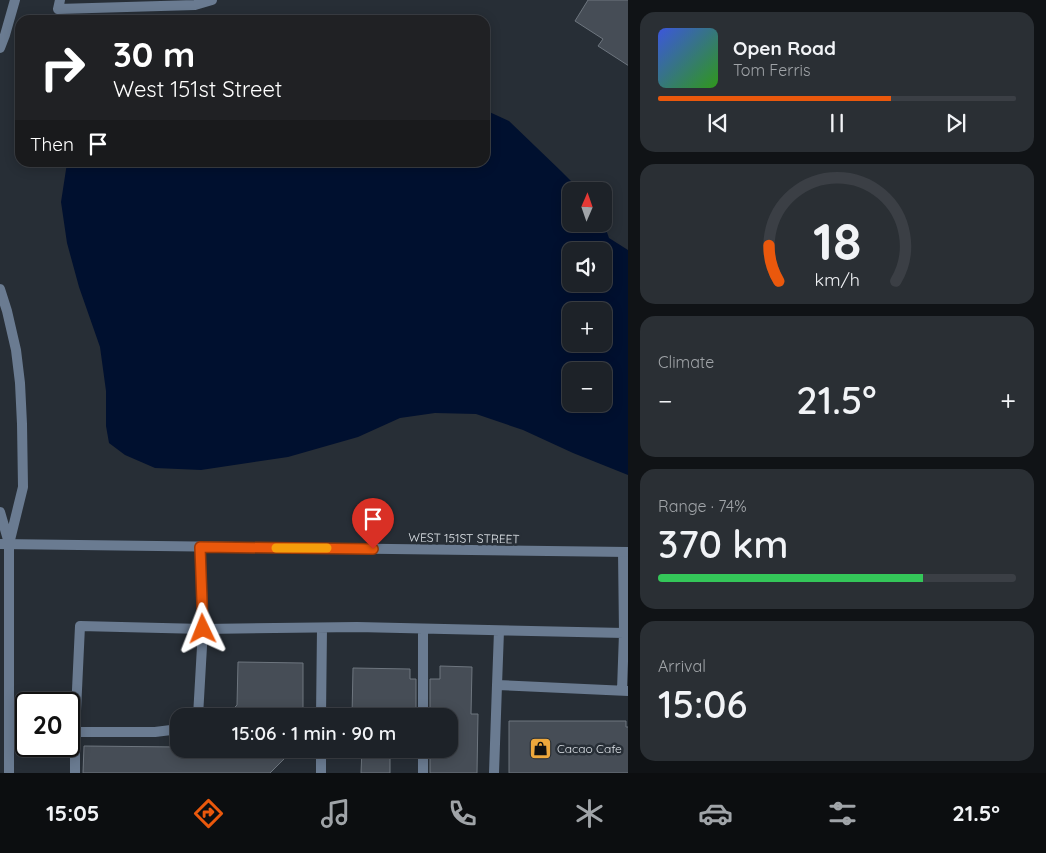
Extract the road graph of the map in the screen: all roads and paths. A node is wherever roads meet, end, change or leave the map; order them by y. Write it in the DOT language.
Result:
graph roads {
  1 [pos="15,0"];
  2 [pos="60,0"];
  3 [pos="212,0"];
  4 [pos="195,3"];
  5 [pos="0,48"];
  6 [pos="0,290"];
  7 [pos="0,512"];
  8 [pos="4,544"];
  9 [pos="200,547"];
  10 [pos="626,552"];
  11 [pos="322,628"];
  12 [pos="203,629"];
  13 [pos="423,629"];
  14 [pos="500,630"];
  15 [pos="626,633"];
  16 [pos="497,685"];
  17 [pos="625,690"];
  18 [pos="75,692"];
  19 [pos="198,708"];
  20 [pos="322,708"];
  21 [pos="423,708"];
  22 [pos="9,730"];
  23 [pos="15,730"];
  24 [pos="170,730"];
  25 [pos="80,732"];
  26 [pos="74,757"];
  27 [pos="321,758"];
  28 [pos="423,758"];
  29 [pos="9,773"];
  30 [pos="75,773"];
  31 [pos="321,773"];
  32 [pos="423,773"];
  33 [pos="494,773"];
  1 -- 5 [label="street"];
  2 -- 4 [label="street"];
  3 -- 4 [label="street"];
  6 -- 8 [label="street"];
  7 -- 8 [label="street"];
  8 -- 9 [label="street, WEST 151ST STREET"];
  8 -- 22 [label="street"];
  9 -- 10 [label="street, WEST 151ST STREET"];
  9 -- 12 [label="street"];
  10 -- 15 [label="street"];
  11 -- 12 [label="street"];
  11 -- 13 [label="street"];
  11 -- 20 [label="street"];
  12 -- 18 [label="street"];
  12 -- 19 [label="street"];
  13 -- 14 [label="street"];
  13 -- 21 [label="street"];
  14 -- 15 [label="street"];
  14 -- 16 [label="street"];
  15 -- 17 [label="street"];
  16 -- 17 [label="street"];
  16 -- 33 [label="street"];
  22 -- 23 [label="street"];
  22 -- 29 [label="street"];
  24 -- 25 [label="street"];
  26 -- 30 [label="street"];
  27 -- 31 [label="street"];
  28 -- 32 [label="street"];
}
